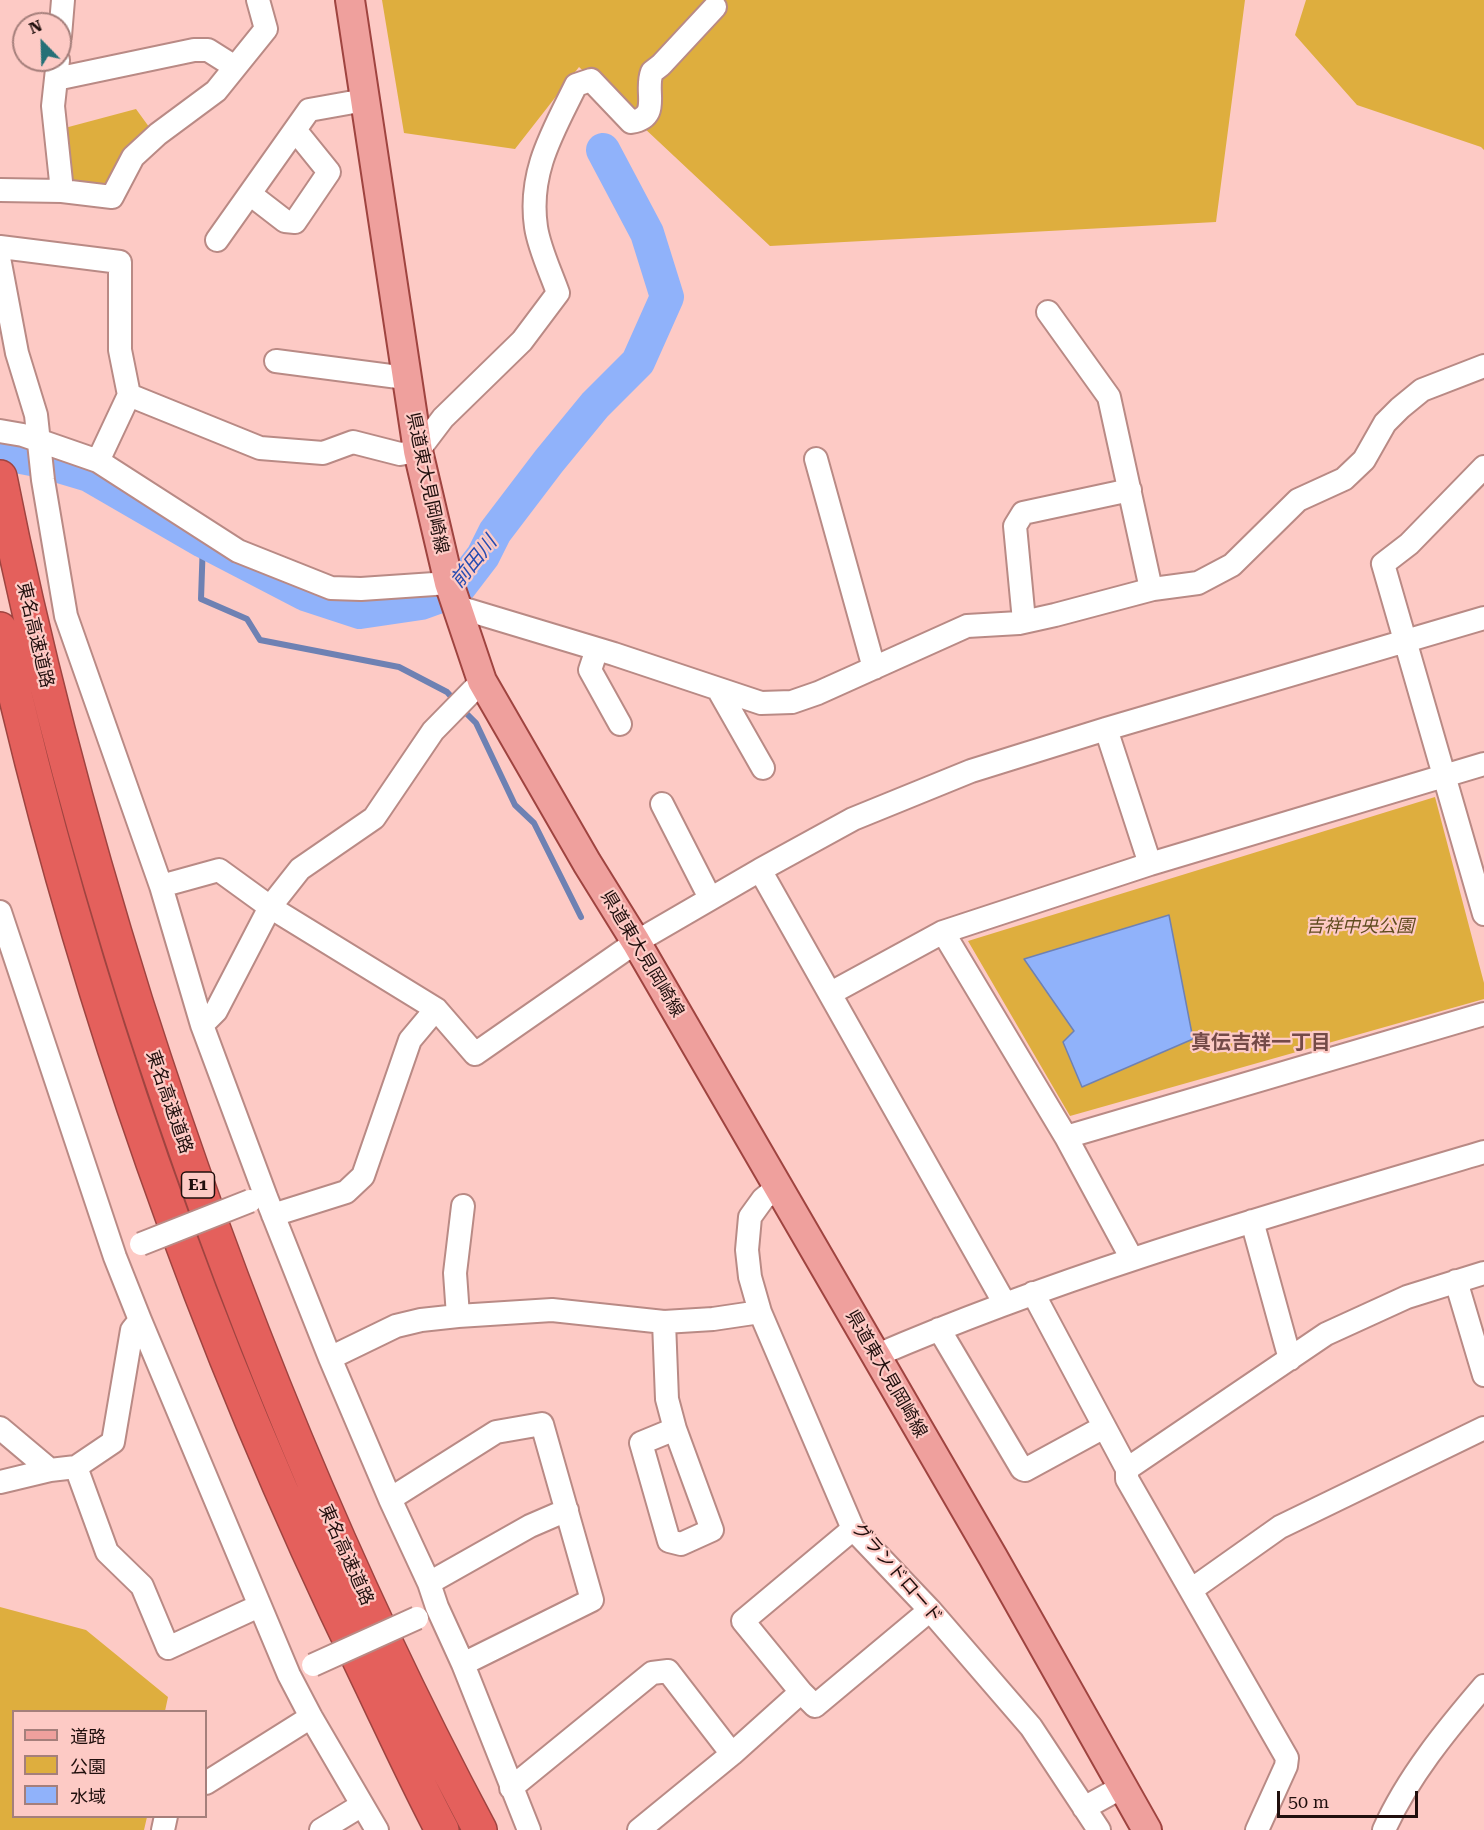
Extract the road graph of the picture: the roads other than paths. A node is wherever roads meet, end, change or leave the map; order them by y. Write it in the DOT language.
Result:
graph roads {
  1 [pos="258,0"];
  2 [pos="350,0"];
  3 [pos="715,7"];
  4 [pos="235,67"];
  5 [pos="72,68"];
  6 [pos="57,72"];
  7 [pos="365,100"];
  8 [pos="295,130"];
  9 [pos="0,190"];
  10 [pos="62,191"];
  11 [pos="250,194"];
  12 [pos="217,240"];
  13 [pos="0,247"];
  14 [pos="0,263"];
  15 [pos="1047,312"];
  16 [pos="276,361"];
  17 [pos="1484,366"];
  18 [pos="406,378"];
  19 [pos="129,395"];
  20 [pos="0,431"];
  21 [pos="39,442"];
  22 [pos="418,451"];
  23 [pos="816,459"];
  24 [pos="98,461"];
  25 [pos="1484,467"];
  26 [pos="0,477"];
  27 [pos="1130,489"];
  28 [pos="1151,589"];
  29 [pos="454,595"];
  30 [pos="1484,618"];
  31 [pos="1024,621"];
  32 [pos="0,629"];
  33 [pos="1405,642"];
  34 [pos="597,649"];
  35 [pos="874,668"];
  36 [pos="482,681"];
  37 [pos="718,689"];
  38 [pos="620,724"];
  39 [pos="1106,729"];
  40 [pos="1484,764"];
  41 [pos="763,768"];
  42 [pos="1444,775"];
  43 [pos="662,804"];
  44 [pos="1150,864"];
  45 [pos="760,870"];
  46 [pos="1479,880"];
  47 [pos="161,886"];
  48 [pos="710,898"];
  49 [pos="270,907"];
  50 [pos="0,912"];
  51 [pos="1484,914"];
  52 [pos="943,932"];
  53 [pos="636,942"];
  54 [pos="831,993"];
  55 [pos="436,1009"];
  56 [pos="1484,1014"];
  57 [pos="202,1025"];
  58 [pos="1066,1137"];
  59 [pos="1484,1152"];
  60 [pos="779,1186"];
  61 [pos="263,1204"];
  62 [pos="464,1206"];
  63 [pos="1252,1221"];
  64 [pos="115,1257"];
  65 [pos="1132,1259"];
  66 [pos="1484,1272"];
  67 [pos="1456,1281"];
  68 [pos="1033,1293"];
  69 [pos="1005,1304"];
  70 [pos="760,1312"];
  71 [pos="458,1316"];
  72 [pos="140,1320"];
  73 [pos="663,1322"];
  74 [pos="939,1329"];
  75 [pos="875,1356"];
  76 [pos="330,1358"];
  77 [pos="1290,1359"];
  78 [pos="1484,1375"];
  79 [pos="1104,1427"];
  80 [pos="0,1428"];
  81 [pos="1484,1428"];
  82 [pos="675,1429"];
  83 [pos="76,1467"];
  84 [pos="1127,1469"];
  85 [pos="51,1470"];
  86 [pos="0,1482"];
  87 [pos="390,1498"];
  88 [pos="567,1510"];
  89 [pos="854,1529"];
  90 [pos="429,1583"];
  91 [pos="1191,1590"];
  92 [pos="259,1606"];
  93 [pos="437,1607"];
  94 [pos="930,1610"];
  95 [pos="463,1664"];
  96 [pos="289,1675"];
  97 [pos="1484,1686"];
  98 [pos="801,1692"];
  99 [pos="310,1717"];
  100 [pos="732,1754"];
  101 [pos="207,1782"];
  102 [pos="1124,1786"];
  103 [pos="511,1788"];
  104 [pos="362,1805"];
  105 [pos="1084,1808"];
  106 [pos="321,1830"];
  107 [pos="377,1830"];
  108 [pos="442,1830"];
  109 [pos="480,1830"];
  110 [pos="529,1830"];
  111 [pos="639,1830"];
  112 [pos="1099,1830"];
  113 [pos="1147,1830"];
  114 [pos="1257,1830"];
  115 [pos="1384,1830"];
  1 -- 4 [label="street"];
  2 -- 7 [label="main road, 県道東大見岡崎線"];
  3 -- 22 [label="street"];
  4 -- 5 [label="street"];
  4 -- 10 [label="street"];
  6 -- 10 [label="street"];
  7 -- 8 [label="street"];
  7 -- 18 [label="main road, 県道東大見岡崎線"];
  8 -- 11 [label="street"];
  8 -- 11 [label="street"];
  9 -- 10 [label="street"];
  11 -- 12 [label="street"];
  13 -- 19 [label="street"];
  14 -- 21 [label="street"];
  15 -- 27 [label="street"];
  16 -- 18 [label="street"];
  17 -- 28 [label="street"];
  18 -- 22 [label="main road, 県道東大見岡崎線"];
  19 -- 22 [label="street"];
  19 -- 24 [label="street"];
  20 -- 21 [label="street"];
  21 -- 24 [label="street"];
  21 -- 47 [label="street"];
  22 -- 29 [label="main road, 県道東大見岡崎線"];
  23 -- 35 [label="street"];
  24 -- 29 [label="street"];
  25 -- 33 [label="street"];
  26 -- 109 [label="highway, 東名高速道路 / E1"];
  27 -- 28 [label="street"];
  27 -- 31 [label="street"];
  28 -- 31 [label="street"];
  29 -- 34 [label="street"];
  29 -- 36 [label="main road, 県道東大見岡崎線"];
  30 -- 33 [label="street"];
  31 -- 35 [label="street"];
  32 -- 108 [label="highway, 東名高速道路 / E1"];
  33 -- 39 [label="street"];
  33 -- 42 [label="street"];
  34 -- 37 [label="street"];
  34 -- 38 [label="street"];
  35 -- 37 [label="street"];
  36 -- 49 [label="street"];
  36 -- 53 [label="main road, 県道東大見岡崎線"];
  37 -- 41 [label="street"];
  39 -- 44 [label="street"];
  39 -- 45 [label="street"];
  40 -- 42 [label="street"];
  42 -- 44 [label="street"];
  42 -- 46 [label="street"];
  43 -- 48 [label="street"];
  44 -- 52 [label="street"];
  45 -- 48 [label="street"];
  45 -- 54 [label="street"];
  46 -- 51 [label="street"];
  47 -- 49 [label="street"];
  47 -- 57 [label="street"];
  48 -- 53 [label="street"];
  49 -- 55 [label="street"];
  49 -- 57 [label="street"];
  50 -- 64 [label="street"];
  52 -- 54 [label="street"];
  52 -- 58 [label="street"];
  53 -- 55 [label="street"];
  53 -- 60 [label="main road, 県道東大見岡崎線"];
  54 -- 69 [label="street"];
  55 -- 61 [label="street"];
  56 -- 58 [label="street"];
  57 -- 61 [label="street"];
  58 -- 65 [label="street"];
  59 -- 63 [label="street"];
  60 -- 70 [label="street, グランドロード"];
  60 -- 75 [label="main road, 県道東大見岡崎線"];
  61 -- 64 [label="street, bridge"];
  61 -- 76 [label="street"];
  62 -- 71 [label="street"];
  63 -- 65 [label="street"];
  63 -- 77 [label="street"];
  64 -- 72 [label="street"];
  65 -- 68 [label="street"];
  66 -- 67 [label="street"];
  67 -- 77 [label="street"];
  67 -- 78 [label="street"];
  68 -- 69 [label="street"];
  68 -- 79 [label="street"];
  69 -- 74 [label="street"];
  70 -- 73 [label="street"];
  70 -- 89 [label="street, グランドロード"];
  71 -- 73 [label="street"];
  71 -- 76 [label="street"];
  72 -- 83 [label="street"];
  72 -- 92 [label="street"];
  73 -- 82 [label="street"];
  74 -- 75 [label="street"];
  74 -- 79 [label="street"];
  75 -- 102 [label="main road, 県道東大見岡崎線"];
  76 -- 87 [label="street"];
  77 -- 84 [label="street"];
  79 -- 84 [label="street"];
  80 -- 85 [label="street"];
  81 -- 91 [label="street"];
  82 -- 82 [label="street"];
  83 -- 85 [label="street"];
  83 -- 92 [label="street"];
  84 -- 91 [label="street"];
  85 -- 86 [label="street"];
  87 -- 88 [label="street"];
  87 -- 90 [label="street"];
  88 -- 90 [label="street"];
  88 -- 95 [label="street"];
  89 -- 94 [label="street, グランドロード"];
  89 -- 98 [label="street"];
  90 -- 93 [label="street"];
  91 -- 114 [label="street"];
  92 -- 96 [label="street"];
  93 -- 95 [label="street"];
  93 -- 96 [label="street, bridge"];
  94 -- 98 [label="street"];
  94 -- 105 [label="street, グランドロード"];
  95 -- 103 [label="street"];
  96 -- 99 [label="street"];
  97 -- 115 [label="street"];
  98 -- 100 [label="street"];
  99 -- 101 [label="street"];
  99 -- 104 [label="street"];
  100 -- 103 [label="street"];
  100 -- 111 [label="street"];
  102 -- 105 [label="street"];
  102 -- 113 [label="main road, 県道東大見岡崎線"];
  103 -- 110 [label="street"];
  104 -- 106 [label="street"];
  104 -- 107 [label="street"];
  105 -- 112 [label="street, グランドロード"];
}
